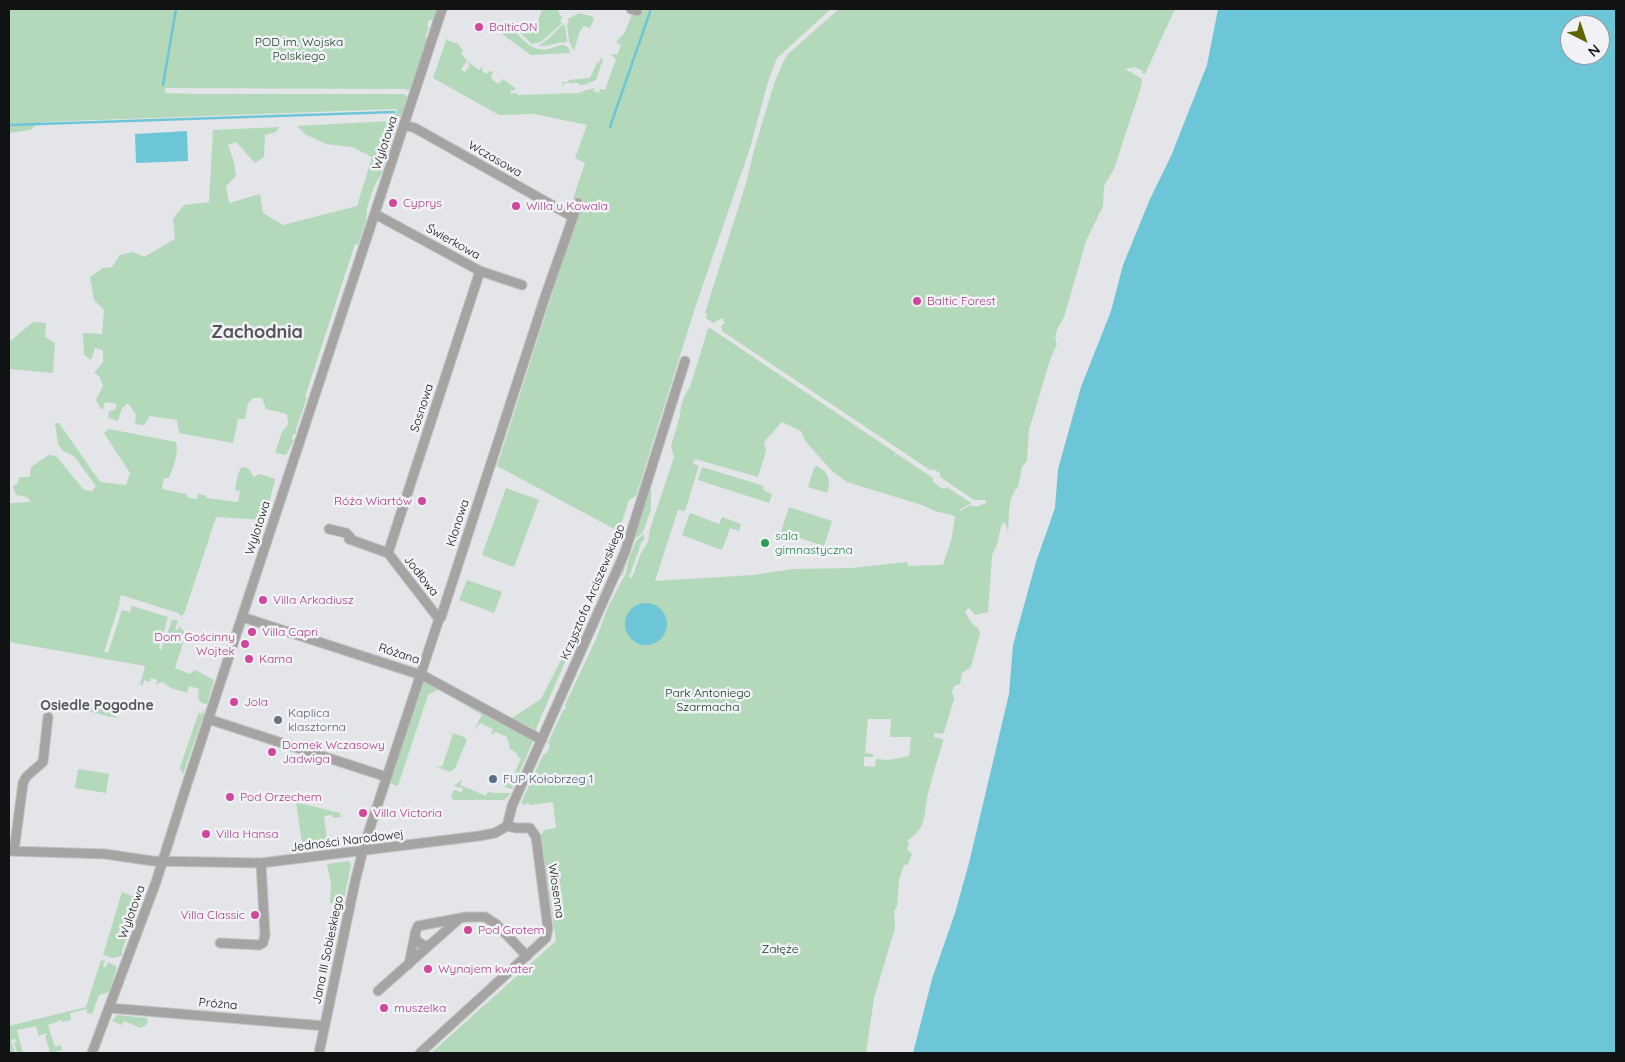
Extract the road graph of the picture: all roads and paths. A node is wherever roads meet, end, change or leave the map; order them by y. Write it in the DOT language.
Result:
graph roads {
  1 [pos="442,9"];
  2 [pos="404,125"];
  3 [pos="578,203"];
  4 [pos="375,214"];
  5 [pos="573,217"];
  6 [pos="480,272"];
  7 [pos="522,285"];
  8 [pos="685,361"];
  9 [pos="329,529"];
  10 [pos="388,553"];
  11 [pos="242,617"];
  12 [pos="439,619"];
  13 [pos="420,674"];
  14 [pos="48,717"];
  15 [pos="208,719"];
  16 [pos="541,739"];
  17 [pos="386,777"];
  18 [pos="506,826"];
  19 [pos="530,828"];
  20 [pos="12,851"];
  21 [pos="363,852"];
  22 [pos="163,861"];
  23 [pos="261,863"];
  24 [pos="459,919"];
  25 [pos="431,922"];
  26 [pos="415,933"];
  27 [pos="437,938"];
  28 [pos="220,943"];
  29 [pos="429,945"];
  30 [pos="527,956"];
  31 [pos="408,964"];
  32 [pos="378,991"];
  33 [pos="109,1008"];
  34 [pos="325,1026"];
  35 [pos="92,1053"];
  36 [pos="319,1053"];
  37 [pos="420,1053"];
  1 -- 2 [label="street, Wylotowa"];
  2 -- 4 [label="street, Wylotowa"];
  2 -- 5 [label="street, Wczasowa"];
  3 -- 5 [label="street, Klonowa"];
  4 -- 6 [label="street, Świerkowa"];
  4 -- 11 [label="street, Wylotowa"];
  5 -- 12 [label="street, Klonowa"];
  6 -- 7 [label="street, Świerkowa"];
  6 -- 10 [label="street, Sosnowa"];
  8 -- 16 [label="street, Krzysztofa Arciszewskiego"];
  9 -- 10 [label="street, Jodłowa"];
  10 -- 12 [label="street, Jodłowa"];
  11 -- 13 [label="street, Różana"];
  11 -- 15 [label="street, Wylotowa"];
  12 -- 13 [label="street, Klonowa"];
  13 -- 16 [label="street, Różana"];
  13 -- 17 [label="street, Klonowa"];
  14 -- 20 [label="street, Jedności Narodowej"];
  15 -- 17 [label="street"];
  15 -- 22 [label="street, Wylotowa"];
  16 -- 18 [label="street, Krzysztofa Arciszewskiego"];
  17 -- 21 [label="street, Klonowa"];
  18 -- 19 [label="street, Jedności Narodowej"];
  18 -- 21 [label="street, Jedności Narodowej"];
  19 -- 30 [label="street, Wiosenna"];
  20 -- 22 [label="street, Jedności Narodowej"];
  21 -- 23 [label="street, Jedności Narodowej"];
  21 -- 34 [label="street, Jana III Sobieskiego"];
  22 -- 23 [label="street, Jedności Narodowej"];
  22 -- 33 [label="street, Wylotowa"];
  23 -- 28 [label="street"];
  24 -- 25 [label="street"];
  24 -- 27 [label="street"];
  24 -- 30 [label="street"];
  25 -- 26 [label="street"];
  25 -- 27 [label="street"];
  26 -- 29 [label="street"];
  26 -- 31 [label="street"];
  27 -- 29 [label="street"];
  29 -- 31 [label="street"];
  30 -- 37 [label="street, Wiosenna"];
  31 -- 32 [label="street"];
  33 -- 34 [label="street, Próżna"];
  33 -- 35 [label="street, Wylotowa"];
  34 -- 36 [label="street, Jana III Sobieskiego"];
}
